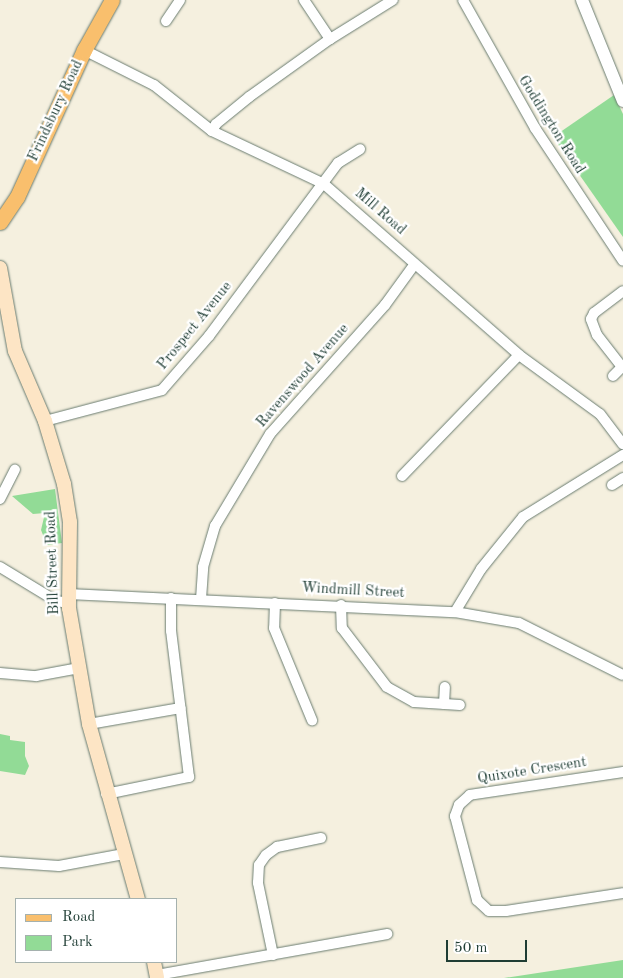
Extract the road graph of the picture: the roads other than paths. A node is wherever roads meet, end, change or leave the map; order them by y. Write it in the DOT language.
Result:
graph roads {
  1 [pos="112,0"];
  2 [pos="180,0"];
  3 [pos="304,0"];
  4 [pos="393,0"];
  5 [pos="462,0"];
  6 [pos="582,0"];
  7 [pos="166,21"];
  8 [pos="330,39"];
  9 [pos="84,50"];
  10 [pos="620,85"];
  11 [pos="623,101"];
  12 [pos="212,131"];
  13 [pos="360,149"];
  14 [pos="324,184"];
  15 [pos="0,222"];
  16 [pos="623,261"];
  17 [pos="414,265"];
  18 [pos="0,268"];
  19 [pos="623,291"];
  20 [pos="518,355"];
  21 [pos="613,376"];
  22 [pos="45,421"];
  23 [pos="623,444"];
  24 [pos="623,455"];
  25 [pos="15,470"];
  26 [pos="402,476"];
  27 [pos="623,478"];
  28 [pos="4,483"];
  29 [pos="612,486"];
  30 [pos="0,499"];
  31 [pos="0,567"];
  32 [pos="69,598"];
  33 [pos="171,598"];
  34 [pos="201,599"];
  35 [pos="275,603"];
  36 [pos="342,605"];
  37 [pos="455,612"];
  38 [pos="79,668"];
  39 [pos="0,673"];
  40 [pos="623,675"];
  41 [pos="445,687"];
  42 [pos="444,704"];
  43 [pos="460,705"];
  44 [pos="181,708"];
  45 [pos="312,720"];
  46 [pos="89,724"];
  47 [pos="623,772"];
  48 [pos="107,799"];
  49 [pos="321,838"];
  50 [pos="124,854"];
  51 [pos="0,862"];
  52 [pos="623,893"];
  53 [pos="138,898"];
  54 [pos="387,934"];
  55 [pos="273,955"];
  56 [pos="156,971"];
  1 -- 9 [label="main road, Frindsbury Road"];
  2 -- 7 [label="street"];
  3 -- 8 [label="street"];
  4 -- 8 [label="street"];
  5 -- 16 [label="street, Goddington Road"];
  6 -- 10 [label="street"];
  8 -- 12 [label="street"];
  9 -- 12 [label="street, Mill Road"];
  9 -- 15 [label="main road, Frindsbury Road"];
  10 -- 11 [label="street"];
  12 -- 14 [label="street, Mill Road"];
  13 -- 14 [label="street, Prospect Avenue"];
  14 -- 17 [label="street, Mill Road"];
  14 -- 22 [label="street, Prospect Avenue"];
  17 -- 20 [label="street, Mill Road"];
  17 -- 34 [label="street, Ravenswood Avenue"];
  18 -- 22 [label="main road, Bill Street Road"];
  19 -- 21 [label="street"];
  20 -- 23 [label="street, Mill Road"];
  20 -- 26 [label="street"];
  22 -- 32 [label="main road, Bill Street Road"];
  24 -- 37 [label="street"];
  25 -- 28 [label="street"];
  27 -- 29 [label="street"];
  28 -- 30 [label="street"];
  31 -- 32 [label="street, Windmill Street"];
  32 -- 33 [label="street, Windmill Street"];
  32 -- 38 [label="main road, Bill Street Road"];
  33 -- 34 [label="street, Windmill Street"];
  33 -- 44 [label="street"];
  34 -- 35 [label="street, Windmill Street"];
  35 -- 36 [label="street, Windmill Street"];
  35 -- 45 [label="street"];
  36 -- 37 [label="street, Windmill Street"];
  36 -- 42 [label="street"];
  37 -- 40 [label="street, Windmill Street"];
  38 -- 39 [label="street"];
  38 -- 46 [label="main road, Bill Street Road"];
  41 -- 42 [label="street"];
  42 -- 43 [label="street"];
  44 -- 46 [label="street"];
  44 -- 48 [label="street"];
  46 -- 48 [label="main road, Bill Street Road"];
  47 -- 52 [label="street, Quixote Crescent"];
  48 -- 50 [label="main road, Bill Street Road"];
  49 -- 55 [label="street"];
  50 -- 51 [label="street"];
  50 -- 53 [label="main road, Bill Street Road"];
  54 -- 55 [label="street"];
  55 -- 56 [label="street"];
}
